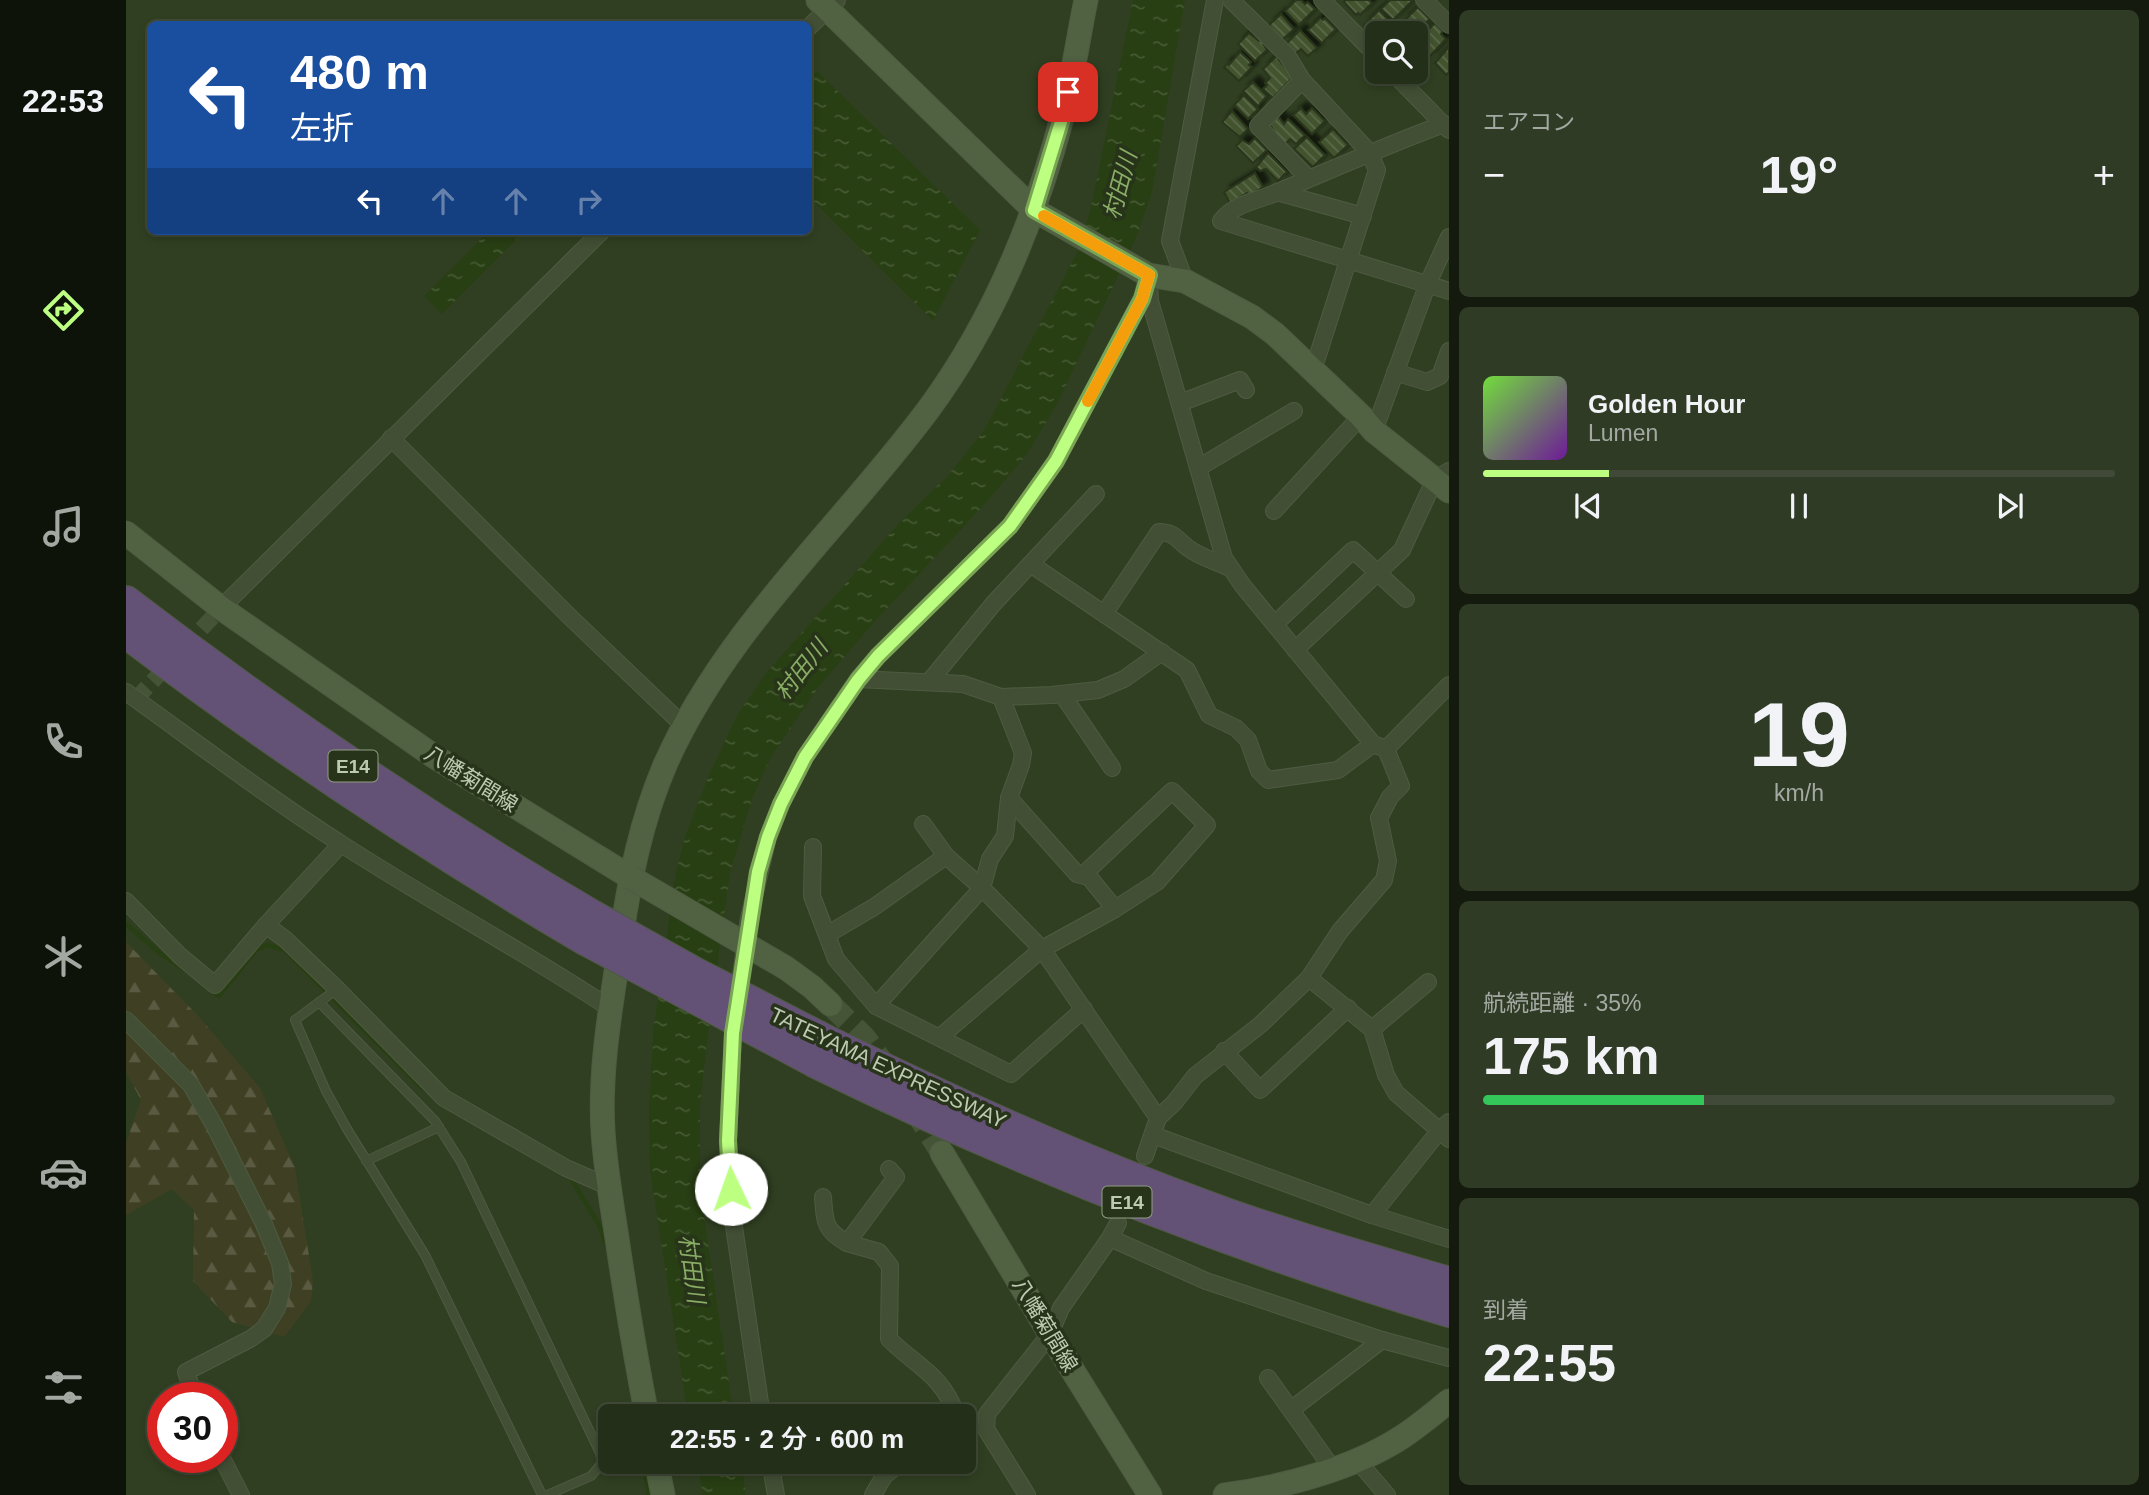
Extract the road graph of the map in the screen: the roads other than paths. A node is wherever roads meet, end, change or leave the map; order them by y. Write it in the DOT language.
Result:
graph roads {
  1 [pos="1086,0"];
  2 [pos="1214,0"];
  3 [pos="1231,0"];
  4 [pos="1322,0"];
  5 [pos="1424,0"];
  6 [pos="828,3"];
  7 [pos="812,24"];
  8 [pos="1449,26"];
  9 [pos="1365,44"];
  10 [pos="1302,80"];
  11 [pos="1404,84"];
  12 [pos="1446,127"];
  13 [pos="1369,152"];
  14 [pos="1308,178"];
  15 [pos="1277,192"];
  16 [pos="1034,210"];
  17 [pos="1363,216"];
  18 [pos="598,235"];
  19 [pos="1449,237"];
  20 [pos="1348,261"];
  21 [pos="1149,275"];
  22 [pos="1185,281"];
  23 [pos="1428,283"];
  24 [pos="1449,290"];
  25 [pos="1449,351"];
  26 [pos="1308,367"];
  27 [pos="1395,372"];
  28 [pos="1246,390"];
  29 [pos="1180,403"];
  30 [pos="1294,411"];
  31 [pos="1367,424"];
  32 [pos="390,438"];
  33 [pos="1198,468"];
  34 [pos="1444,480"];
  35 [pos="1096,494"];
  36 [pos="1274,511"];
  37 [pos="126,533"];
  38 [pos="1032,565"];
  39 [pos="1230,568"];
  40 [pos="1378,573"];
  41 [pos="1406,599"];
  42 [pos="126,601"];
  43 [pos="221,608"];
  44 [pos="1104,614"];
  45 [pos="1275,624"];
  46 [pos="126,633"];
  47 [pos="1295,650"];
  48 [pos="1162,652"];
  49 [pos="858,680"];
  50 [pos="929,682"];
  51 [pos="1449,685"];
  52 [pos="1062,694"];
  53 [pos="1001,697"];
  54 [pos="129,699"];
  55 [pos="685,727"];
  56 [pos="1379,746"];
  57 [pos="1112,768"];
  58 [pos="1009,798"];
  59 [pos="923,824"];
  60 [pos="341,844"];
  61 [pos="813,847"];
  62 [pos="946,856"];
  63 [pos="1083,876"];
  64 [pos="631,877"];
  65 [pos="982,888"];
  66 [pos="126,901"];
  67 [pos="1115,909"];
  68 [pos="266,925"];
  69 [pos="588,928"];
  70 [pos="828,934"];
  71 [pos="1042,949"];
  72 [pos="1309,978"];
  73 [pos="1427,982"];
  74 [pos="337,989"];
  75 [pos="319,1002"];
  76 [pos="830,1004"];
  77 [pos="876,1006"];
  78 [pos="1348,1008"];
  79 [pos="611,1009"];
  80 [pos="1084,1009"];
  81 [pos="126,1020"];
  82 [pos="1372,1029"];
  83 [pos="940,1037"];
  84 [pos="1224,1051"];
  85 [pos="821,1052"];
  86 [pos="1158,1118"];
  87 [pos="439,1127"];
  88 [pos="1446,1130"];
  89 [pos="1153,1135"];
  90 [pos="943,1153"];
  91 [pos="1145,1156"];
  92 [pos="366,1161"];
  93 [pos="889,1169"];
  94 [pos="610,1187"];
  95 [pos="823,1197"];
  96 [pos="1372,1215"];
  97 [pos="1449,1239"];
  98 [pos="847,1243"];
  99 [pos="1449,1282"];
  100 [pos="1449,1312"];
  101 [pos="1050,1334"];
  102 [pos="1381,1340"];
  103 [pos="1449,1358"];
  104 [pos="1268,1378"];
  105 [pos="189,1382"];
  106 [pos="1449,1401"];
  107 [pos="645,1404"];
  108 [pos="760,1404"];
  109 [pos="953,1404"];
  110 [pos="1292,1409"];
  111 [pos="987,1414"];
  112 [pos="976,1416"];
  113 [pos="1356,1459"];
  114 [pos="1332,1468"];
  115 [pos="230,1473"];
  116 [pos="659,1474"];
  117 [pos="772,1474"];
  118 [pos="887,1474"];
  119 [pos="242,1495"];
  120 [pos="544,1495"];
  121 [pos="663,1495"];
  122 [pos="776,1495"];
  123 [pos="873,1495"];
  124 [pos="1027,1495"];
  125 [pos="1150,1495"];
  126 [pos="1225,1495"];
  127 [pos="1387,1495"];
  1 -- 16 [label="street"];
  2 -- 22 [label="street"];
  3 -- 10 [label="street"];
  4 -- 9 [label="street"];
  5 -- 8 [label="street"];
  6 -- 7 [label="street"];
  6 -- 16 [label="street"];
  10 -- 13 [label="street"];
  10 -- 14 [label="street"];
  11 -- 12 [label="street"];
  12 -- 13 [label="street"];
  13 -- 14 [label="street"];
  13 -- 17 [label="street"];
  14 -- 15 [label="street"];
  15 -- 17 [label="street"];
  15 -- 20 [label="street"];
  16 -- 21 [label="street"];
  16 -- 55 [label="street"];
  17 -- 20 [label="street"];
  18 -- 32 [label="street"];
  19 -- 23 [label="street"];
  20 -- 23 [label="street"];
  20 -- 26 [label="street"];
  21 -- 22 [label="street"];
  21 -- 29 [label="street"];
  21 -- 49 [label="street"];
  22 -- 26 [label="street"];
  23 -- 24 [label="street"];
  23 -- 27 [label="street"];
  25 -- 27 [label="street"];
  26 -- 31 [label="street"];
  27 -- 31 [label="street"];
  28 -- 29 [label="street"];
  29 -- 33 [label="street"];
  30 -- 33 [label="street"];
  31 -- 34 [label="street"];
  31 -- 36 [label="street"];
  32 -- 43 [label="street"];
  32 -- 55 [label="street"];
  33 -- 39 [label="street"];
  34 -- 40 [label="street"];
  35 -- 38 [label="street"];
  37 -- 43 [label="street, 八幡菊間線"];
  38 -- 44 [label="street"];
  38 -- 50 [label="street"];
  39 -- 44 [label="street"];
  39 -- 45 [label="street"];
  40 -- 41 [label="street"];
  40 -- 45 [label="street"];
  40 -- 47 [label="street"];
  42 -- 69 [label="highway, TATEYAMA EXPRESSWAY / E14"];
  43 -- 64 [label="street, 八幡菊間線"];
  44 -- 48 [label="street"];
  45 -- 47 [label="street"];
  46 -- 69 [label="highway, TATEYAMA EXPRESSWAY / E14"];
  47 -- 56 [label="street"];
  48 -- 52 [label="street"];
  48 -- 56 [label="street"];
  49 -- 50 [label="street"];
  49 -- 108 [label="street"];
  50 -- 53 [label="street"];
  51 -- 56 [label="street"];
  52 -- 53 [label="street"];
  52 -- 57 [label="street"];
  53 -- 58 [label="street"];
  54 -- 60 [label="street"];
  55 -- 64 [label="street"];
  56 -- 72 [label="street"];
  58 -- 63 [label="street"];
  58 -- 65 [label="street"];
  59 -- 62 [label="street"];
  60 -- 68 [label="street"];
  60 -- 79 [label="street"];
  61 -- 70 [label="street"];
  62 -- 65 [label="street"];
  62 -- 70 [label="street"];
  63 -- 67 [label="street"];
  63 -- 67 [label="street"];
  64 -- 76 [label="street, 八幡菊間線, bridge"];
  64 -- 79 [label="street"];
  65 -- 71 [label="street"];
  65 -- 77 [label="street"];
  66 -- 68 [label="street"];
  67 -- 71 [label="street"];
  68 -- 74 [label="street"];
  69 -- 85 [label="highway, TATEYAMA EXPRESSWAY / E14, bridge"];
  70 -- 77 [label="street"];
  71 -- 80 [label="street"];
  71 -- 83 [label="street"];
  72 -- 78 [label="street"];
  72 -- 84 [label="street"];
  73 -- 82 [label="street"];
  74 -- 75 [label="lane"];
  74 -- 94 [label="street"];
  75 -- 87 [label="lane"];
  75 -- 92 [label="lane"];
  77 -- 83 [label="street"];
  78 -- 82 [label="street"];
  78 -- 84 [label="street"];
  79 -- 94 [label="street"];
  80 -- 83 [label="street"];
  80 -- 86 [label="street"];
  81 -- 105 [label="street"];
  82 -- 88 [label="street"];
  84 -- 86 [label="street"];
  85 -- 99 [label="highway, TATEYAMA EXPRESSWAY / E14"];
  85 -- 100 [label="highway, TATEYAMA EXPRESSWAY / E14"];
  86 -- 89 [label="street"];
  87 -- 92 [label="lane"];
  87 -- 120 [label="lane"];
  88 -- 96 [label="street"];
  89 -- 91 [label="street"];
  89 -- 96 [label="street"];
  90 -- 101 [label="street, 八幡菊間線"];
  92 -- 120 [label="lane"];
  93 -- 98 [label="street"];
  94 -- 107 [label="street"];
  95 -- 98 [label="street"];
  96 -- 97 [label="street"];
  98 -- 109 [label="street"];
  101 -- 102 [label="street"];
  101 -- 111 [label="street"];
  101 -- 125 [label="street, 八幡菊間線"];
  102 -- 103 [label="street"];
  102 -- 110 [label="street"];
  104 -- 110 [label="street"];
  106 -- 113 [label="street"];
  110 -- 114 [label="street"];
  111 -- 112 [label="street"];
  111 -- 124 [label="street"];
  113 -- 114 [label="street"];
  113 -- 127 [label="street"];
  114 -- 126 [label="street"];
  115 -- 119 [label="street"];
  116 -- 121 [label="street"];
  117 -- 122 [label="street"];
  118 -- 123 [label="street"];
}
